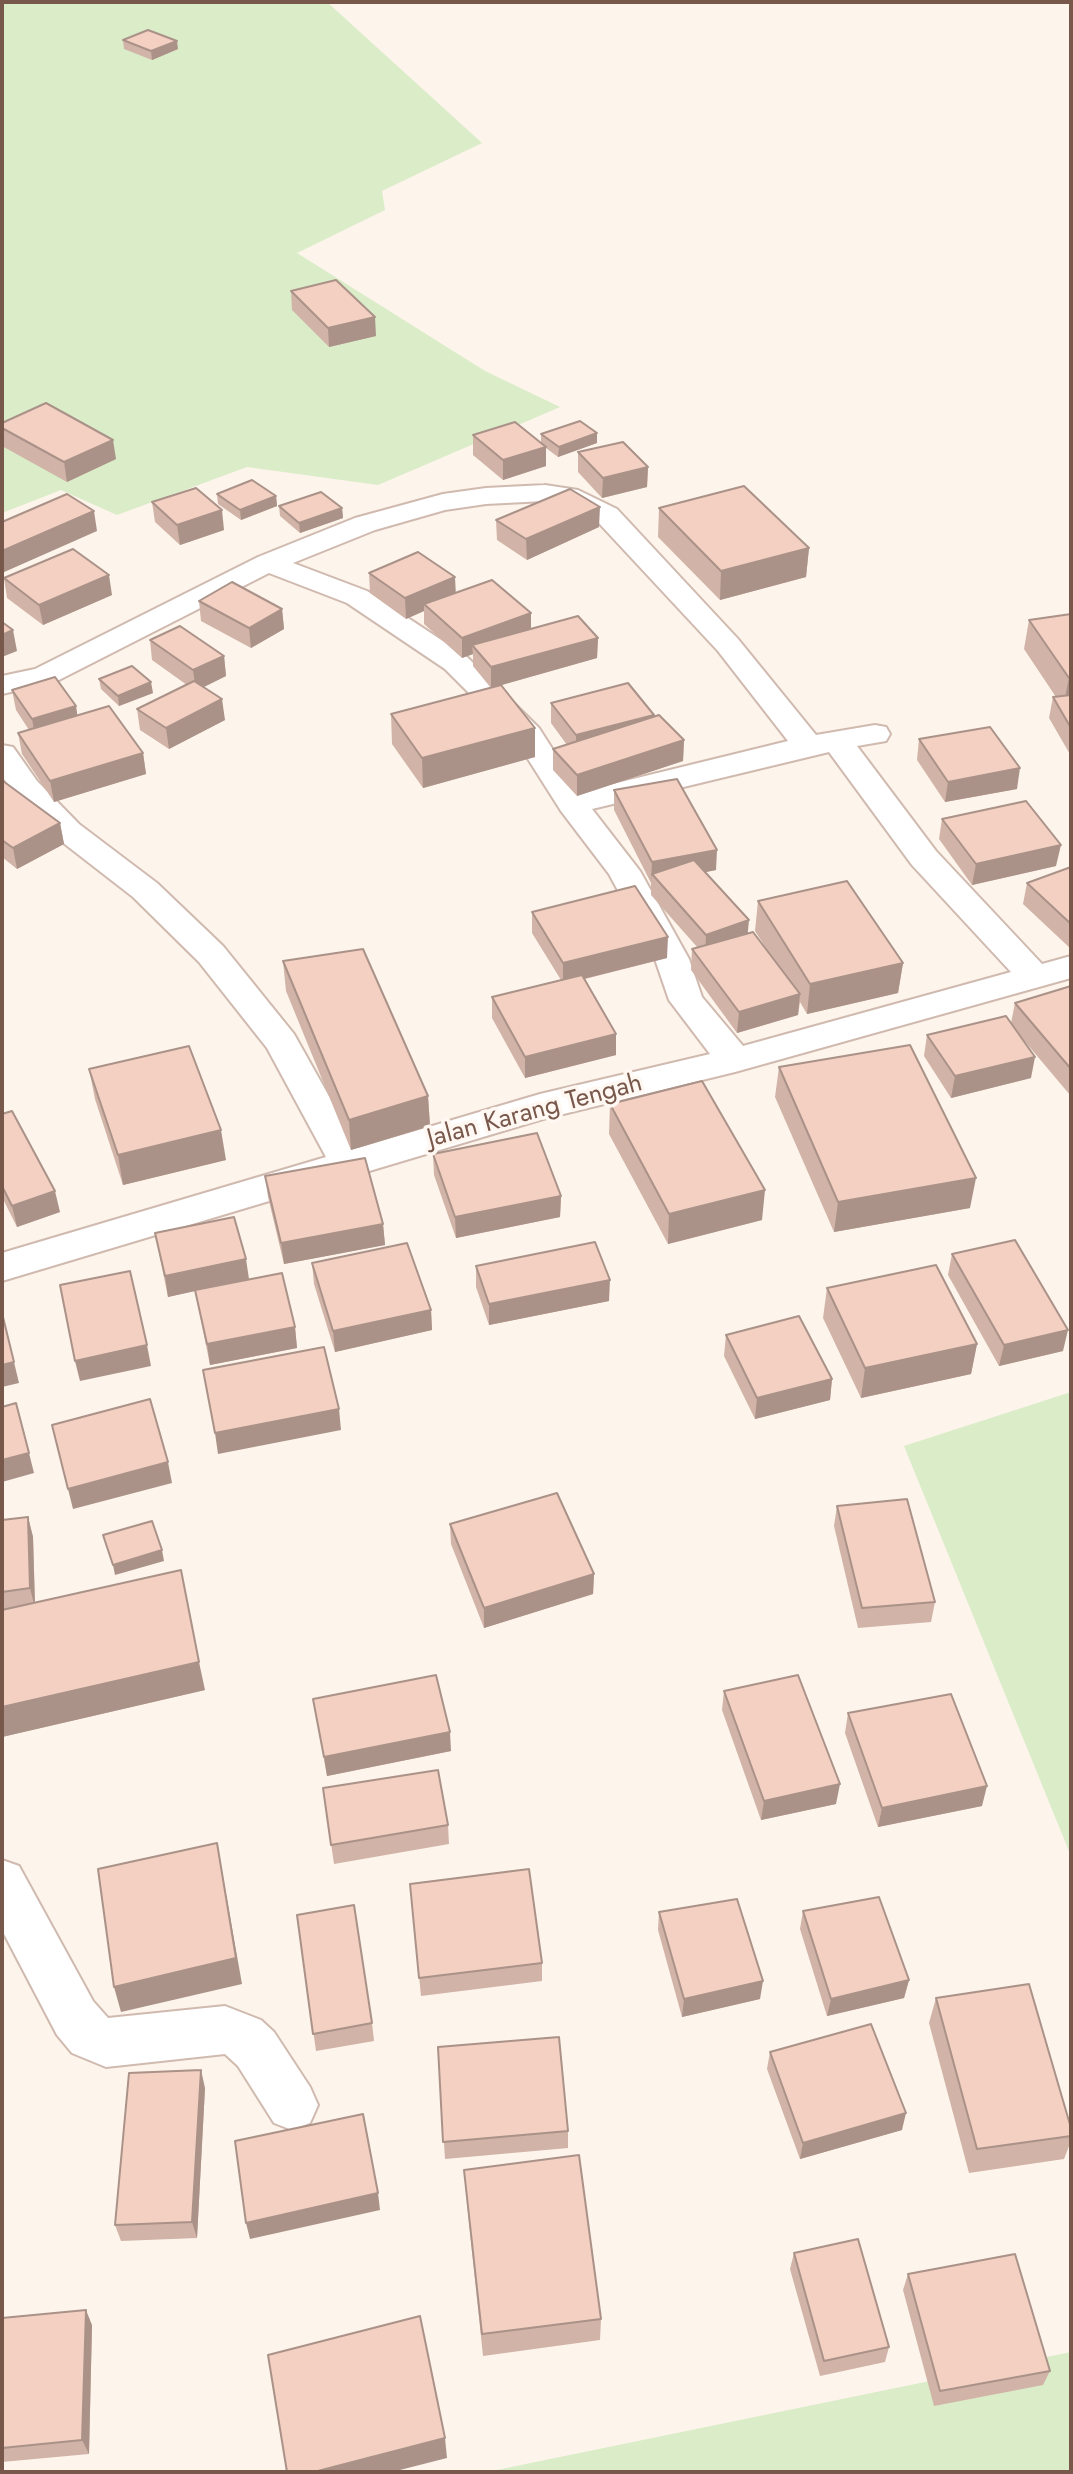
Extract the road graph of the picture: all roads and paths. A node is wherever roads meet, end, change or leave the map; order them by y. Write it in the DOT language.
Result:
graph roads {
  1 [pos="268,563"];
  2 [pos="2,685"];
  3 [pos="875,734"];
  4 [pos="822,744"];
  5 [pos="2,754"];
  6 [pos="572,804"];
  7 [pos="1071,967"];
  8 [pos="1034,976"];
  9 [pos="735,1060"];
  10 [pos="349,1165"];
  11 [pos="2,1267"];
  12 [pos="2,1882"];
  13 [pos="292,2105"];
  1 -- 2 [label="street"];
  1 -- 4 [label="street"];
  1 -- 6 [label="street"];
  3 -- 4 [label="street"];
  4 -- 6 [label="street"];
  4 -- 8 [label="street"];
  5 -- 10 [label="street"];
  6 -- 9 [label="street"];
  7 -- 8 [label="street, Jalan Karang Tengah"];
  8 -- 9 [label="street, Jalan Karang Tengah"];
  9 -- 10 [label="street, Jalan Karang Tengah"];
  10 -- 11 [label="street, Jalan Karang Tengah"];
  12 -- 13 [label="street"];
}
